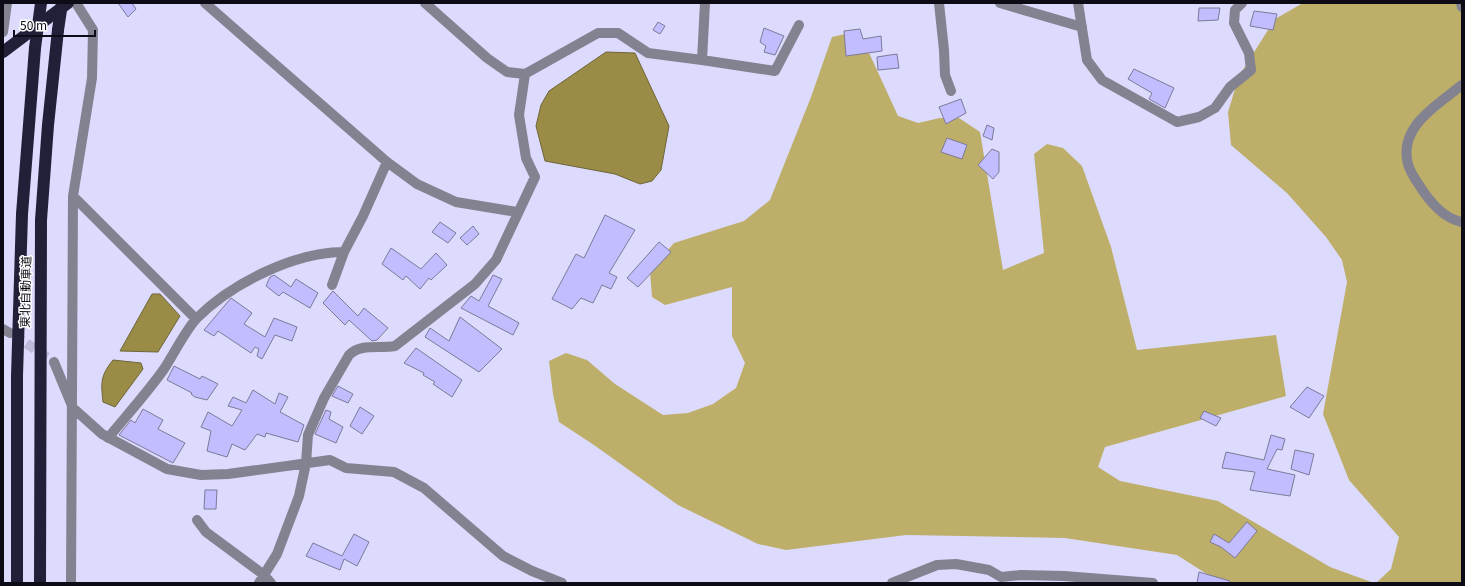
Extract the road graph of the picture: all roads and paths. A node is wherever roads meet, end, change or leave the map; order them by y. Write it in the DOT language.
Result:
graph roads {
  1 [pos="7,3"];
  2 [pos="41,3"];
  3 [pos="62,3"];
  4 [pos="68,3"];
  5 [pos="76,3"];
  6 [pos="204,3"];
  7 [pos="425,3"];
  8 [pos="705,3"];
  9 [pos="939,3"];
  10 [pos="1000,3"];
  11 [pos="1078,3"];
  12 [pos="1242,3"];
  13 [pos="1461,3"];
  14 [pos="1462,7"];
  15 [pos="799,24"];
  16 [pos="1082,27"];
  17 [pos="3,32"];
  18 [pos="3,52"];
  19 [pos="702,60"];
  20 [pos="525,74"];
  21 [pos="1462,84"];
  22 [pos="951,91"];
  23 [pos="387,162"];
  24 [pos="74,196"];
  25 [pos="517,212"];
  26 [pos="1462,222"];
  27 [pos="344,252"];
  28 [pos="332,285"];
  29 [pos="196,319"];
  30 [pos="54,362"];
  31 [pos="73,408"];
  32 [pos="108,438"];
  33 [pos="306,464"];
  34 [pos="197,520"];
  35 [pos="261,579"];
  36 [pos="1002,580"];
  37 [pos="17,583"];
  38 [pos="40,583"];
  39 [pos="71,583"];
  40 [pos="271,583"];
  41 [pos="562,583"];
  42 [pos="892,583"];
  43 [pos="1153,583"];
  1 -- 17 [label="street"];
  2 -- 37 [label="highway, 東北自動車道, bridge"];
  3 -- 38 [label="highway, 東北自動車道, bridge"];
  4 -- 18 [label="highway"];
  5 -- 24 [label="street"];
  6 -- 23 [label="street"];
  7 -- 20 [label="street"];
  8 -- 19 [label="street"];
  9 -- 22 [label="street"];
  10 -- 16 [label="street"];
  11 -- 16 [label="street"];
  12 -- 16 [label="street"];
  13 -- 14 [label="street"];
  15 -- 19 [label="street"];
  19 -- 20 [label="street"];
  20 -- 25 [label="street"];
  21 -- 26 [label="street"];
  23 -- 25 [label="street"];
  23 -- 27 [label="street"];
  24 -- 29 [label="street"];
  24 -- 31 [label="street"];
  25 -- 33 [label="street"];
  27 -- 28 [label="street"];
  27 -- 29 [label="street"];
  29 -- 32 [label="street"];
  30 -- 31 [label="street"];
  31 -- 32 [label="street"];
  31 -- 39 [label="street"];
  32 -- 33 [label="street"];
  33 -- 35 [label="street"];
  33 -- 41 [label="street"];
  34 -- 35 [label="street"];
  35 -- 40 [label="street"];
  36 -- 42 [label="street"];
  36 -- 43 [label="street"];
}
